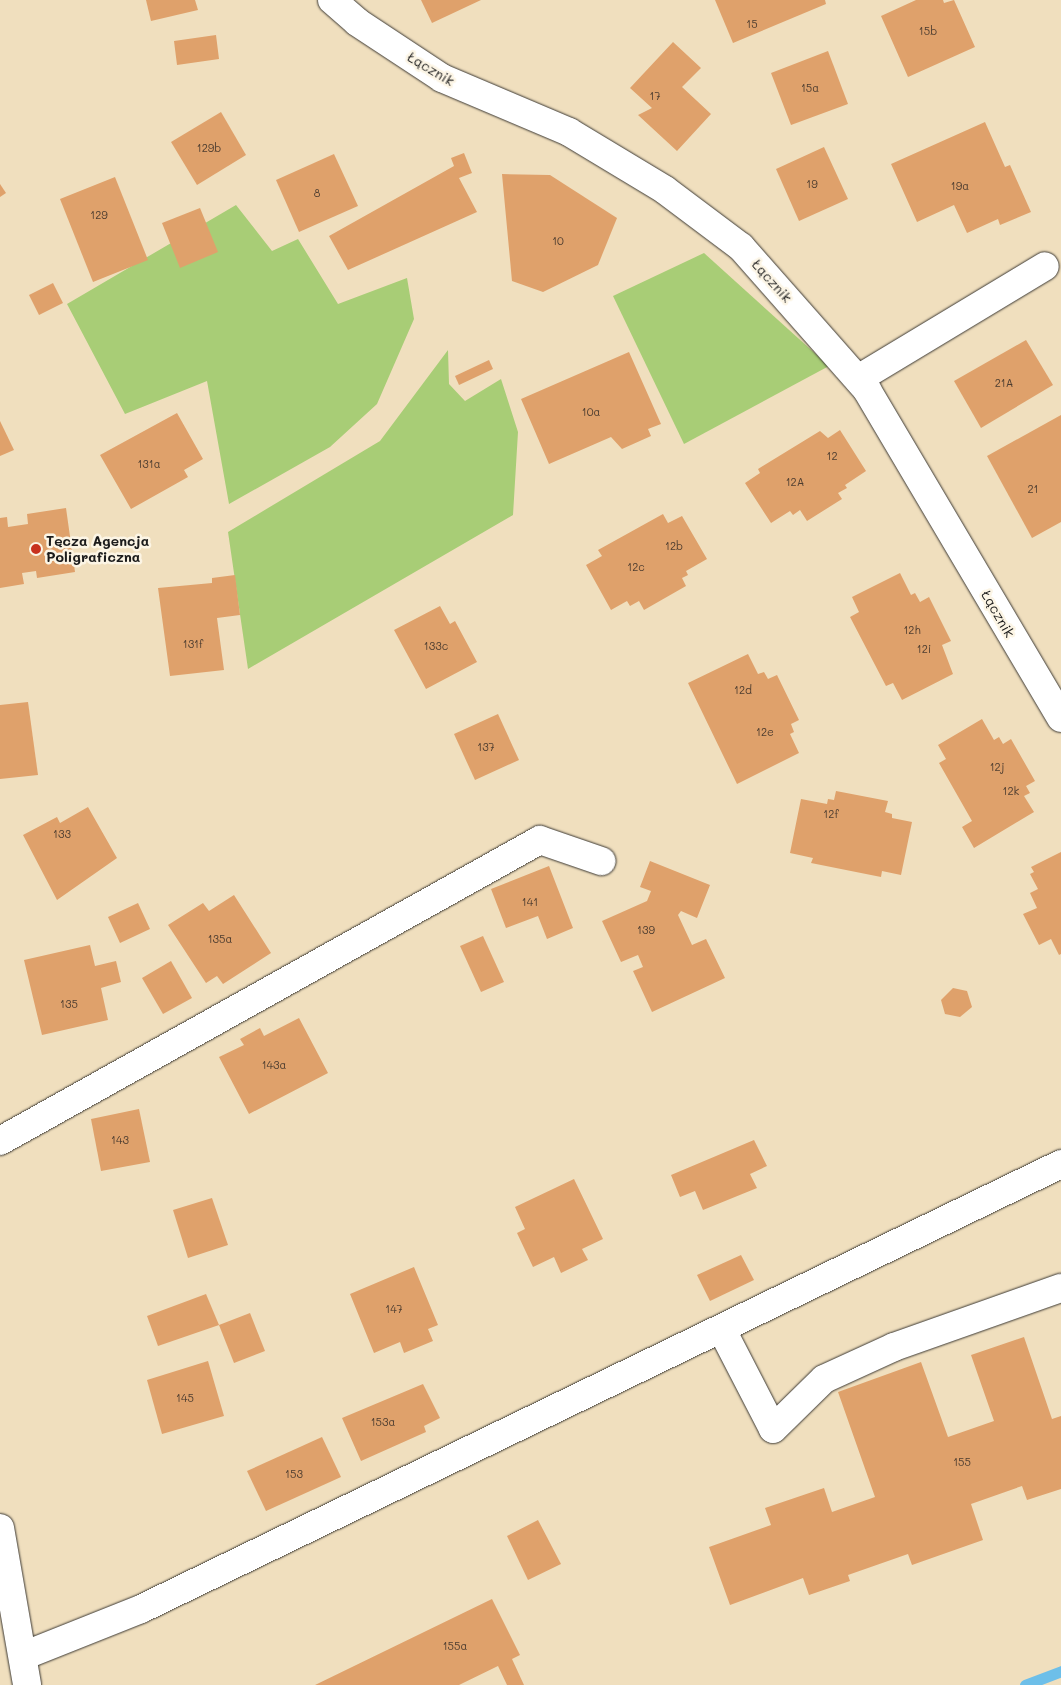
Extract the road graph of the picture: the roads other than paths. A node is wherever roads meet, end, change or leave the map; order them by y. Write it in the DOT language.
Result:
graph roads {
  1 [pos="332,0"];
  2 [pos="1045,266"];
  3 [pos="858,379"];
  4 [pos="1061,718"];
  5 [pos="601,861"];
  6 [pos="0,1141"];
  7 [pos="1061,1164"];
  8 [pos="1061,1288"];
  9 [pos="722,1330"];
  10 [pos="0,1528"];
  11 [pos="23,1656"];
  12 [pos="27,1685"];
  1 -- 3 [label="street, Łącznik"];
  2 -- 3 [label="street"];
  3 -- 4 [label="street, Łącznik"];
  5 -- 6 [label="street"];
  7 -- 9 [label="street"];
  8 -- 9 [label="street"];
  9 -- 11 [label="street"];
  10 -- 11 [label="street"];
  11 -- 12 [label="street"];
}
